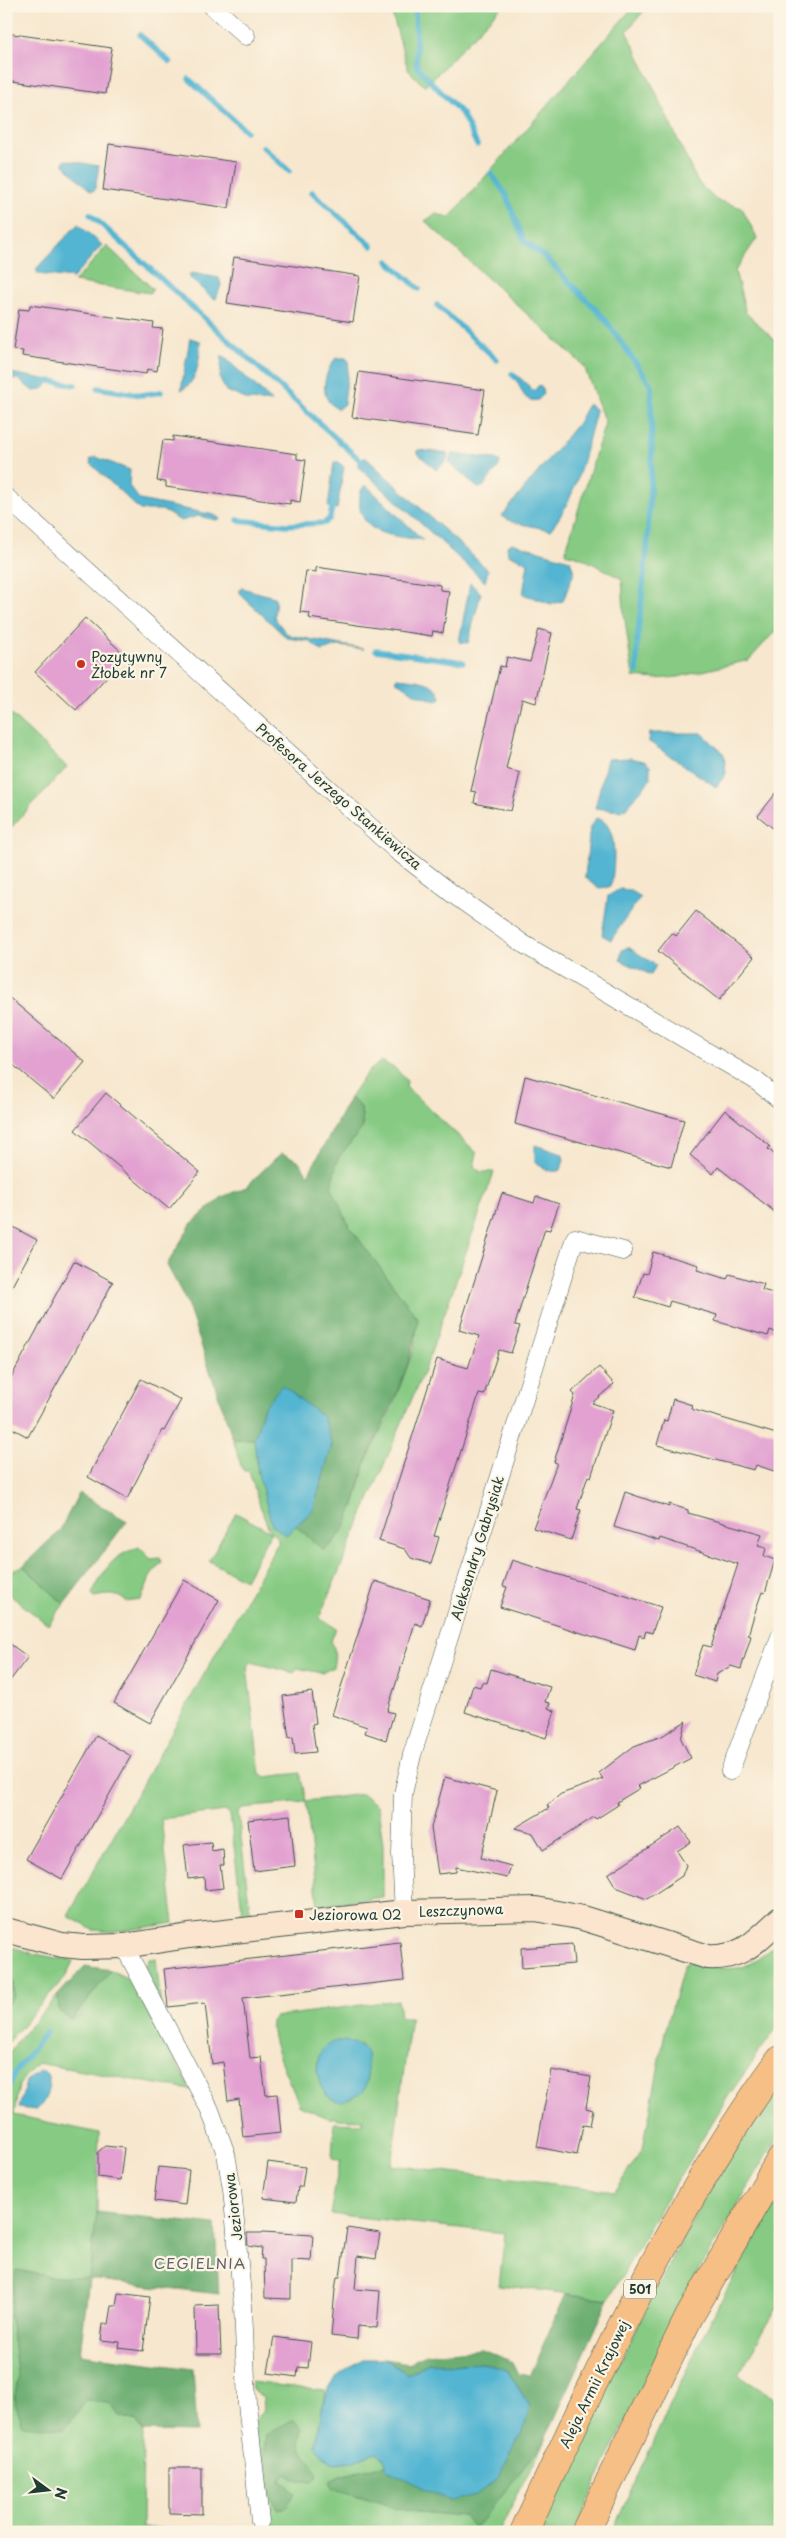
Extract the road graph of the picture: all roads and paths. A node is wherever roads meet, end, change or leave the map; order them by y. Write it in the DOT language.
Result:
graph roads {
  1 [pos="212,6"];
  2 [pos="246,36"];
  3 [pos="6,497"];
  4 [pos="780,1100"];
  5 [pos="623,1251"];
  6 [pos="780,1638"];
  7 [pos="730,1771"];
  8 [pos="404,1912"];
  9 [pos="780,1919"];
  10 [pos="6,1930"];
  11 [pos="124,1946"];
  12 [pos="780,2060"];
  13 [pos="780,2160"];
  14 [pos="260,2521"];
  15 [pos="524,2532"];
  16 [pos="585,2532"];
  1 -- 2 [label="street"];
  3 -- 4 [label="street, Profesora Jerzego Stankiewicza"];
  5 -- 8 [label="street, Aleksandry Gabrysiak"];
  6 -- 7 [label="street"];
  8 -- 9 [label="street, Leszczynowa"];
  8 -- 11 [label="street, Leszczynowa"];
  10 -- 11 [label="street, Leszczynowa"];
  11 -- 14 [label="street, Jeziorowa"];
  12 -- 15 [label="main road, Aleja Armii Krajowej / 501"];
  13 -- 16 [label="main road"];
}
